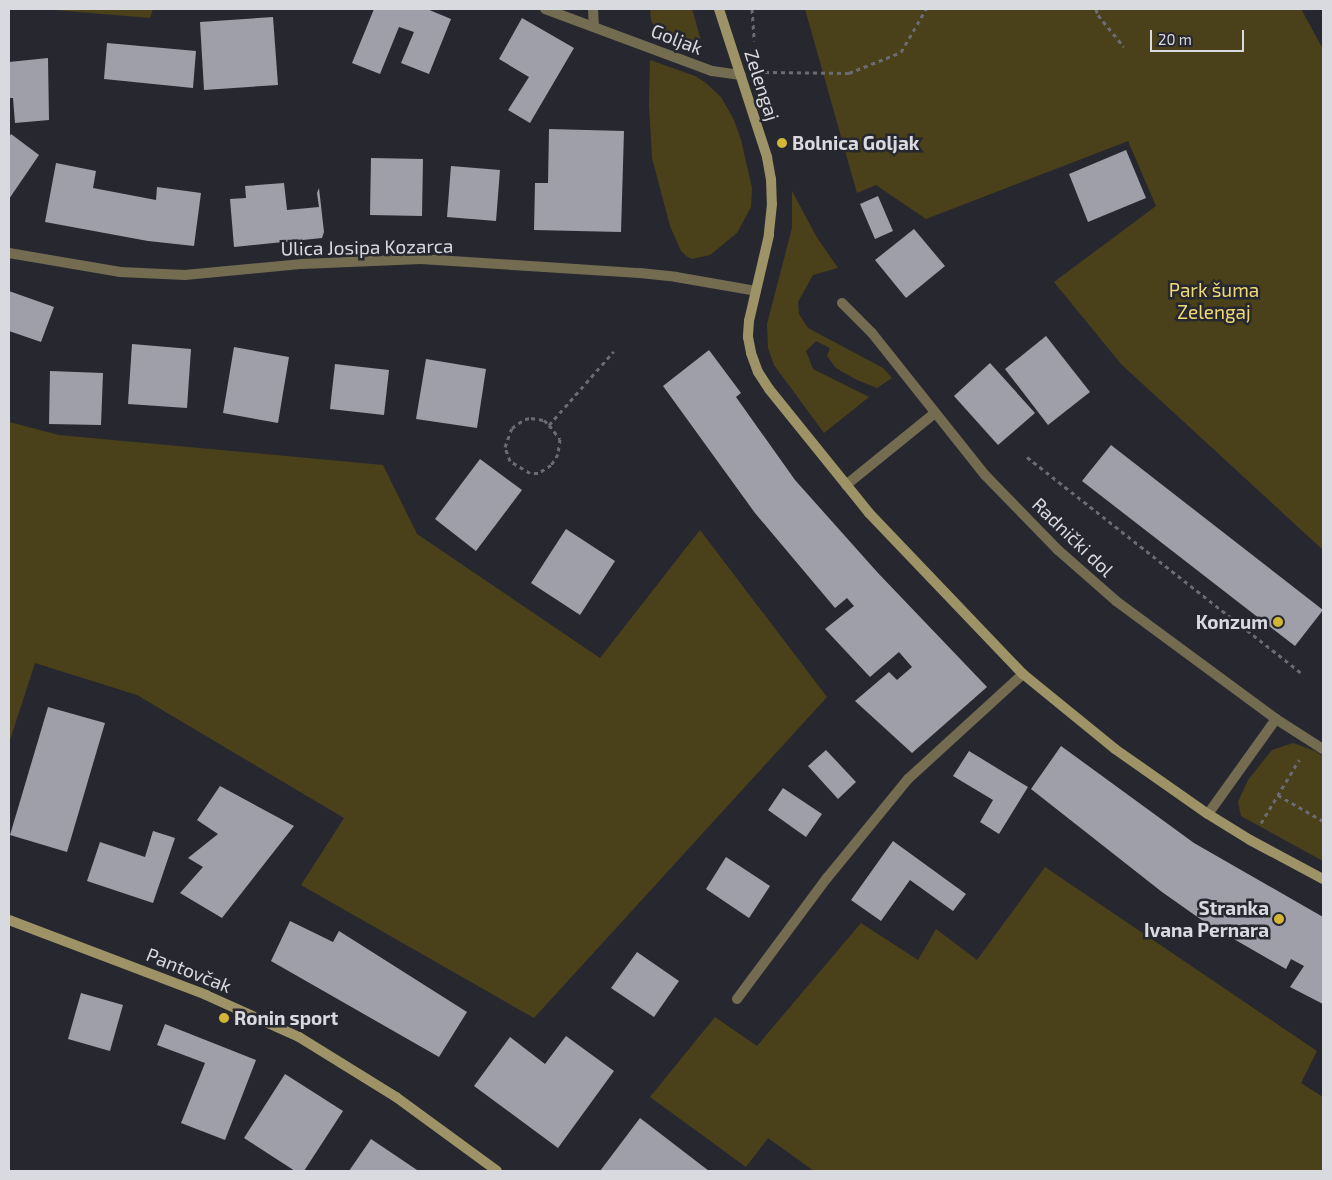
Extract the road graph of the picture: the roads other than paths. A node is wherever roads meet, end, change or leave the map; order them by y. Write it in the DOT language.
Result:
graph roads {
  1 [pos="545,9"];
  2 [pos="594,9"];
  3 [pos="719,9"];
  4 [pos="594,27"];
  5 [pos="741,75"];
  6 [pos="9,253"];
  7 [pos="756,291"];
  8 [pos="842,303"];
  9 [pos="934,414"];
  10 [pos="846,485"];
  11 [pos="1023,674"];
  12 [pos="1276,719"];
  13 [pos="1323,749"];
  14 [pos="1208,814"];
  15 [pos="1323,879"];
  16 [pos="9,920"];
  17 [pos="737,998"];
  18 [pos="497,1171"];
  1 -- 4 [label="street, Goljak"];
  2 -- 4 [label="street"];
  3 -- 5 [label="street, Zelengaj"];
  4 -- 5 [label="street, Goljak"];
  5 -- 7 [label="street, Zelengaj"];
  6 -- 7 [label="street, Ulica Josipa Kozarca"];
  7 -- 10 [label="street, Zelengaj"];
  8 -- 9 [label="street, Radnički dol"];
  9 -- 10 [label="street"];
  9 -- 12 [label="street, Radnički dol"];
  10 -- 11 [label="street, Zelengaj"];
  11 -- 14 [label="street, Zelengaj"];
  11 -- 17 [label="street"];
  12 -- 13 [label="street, Radnički dol"];
  12 -- 14 [label="street"];
  14 -- 15 [label="street, Zelengaj"];
  16 -- 18 [label="street, Pantovčak"];
}
